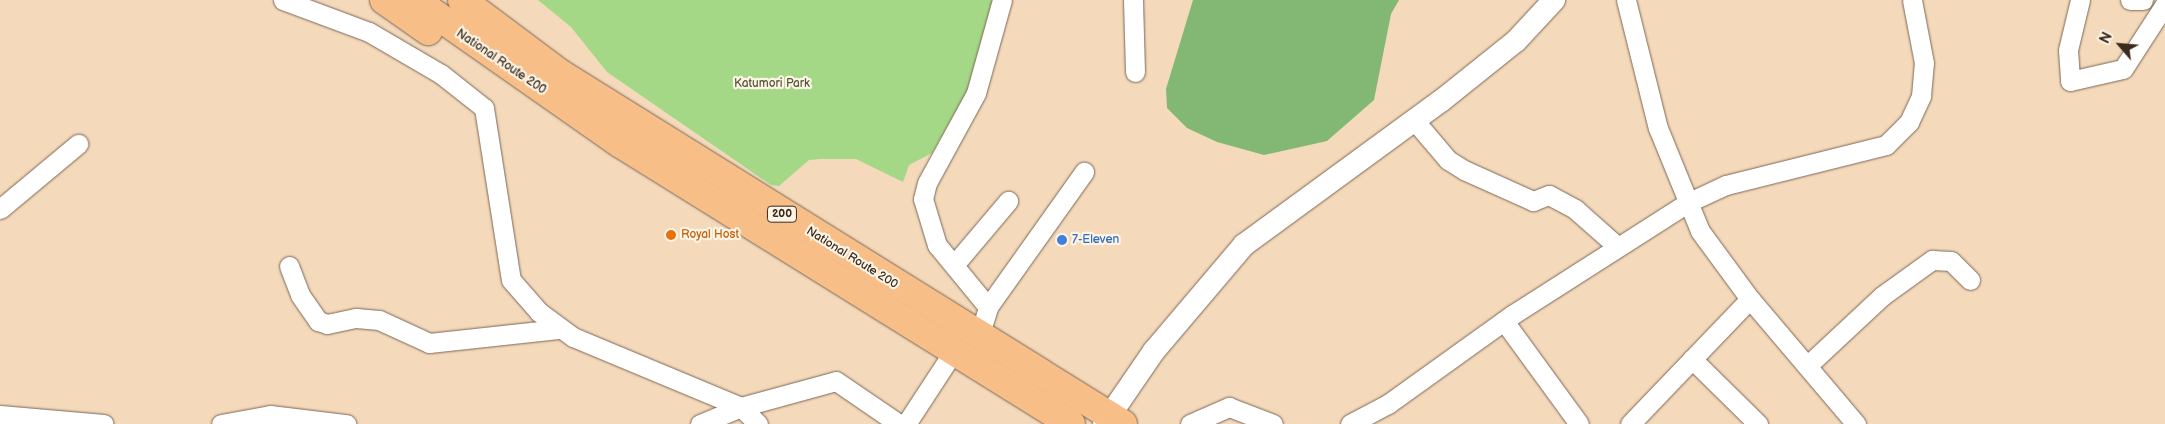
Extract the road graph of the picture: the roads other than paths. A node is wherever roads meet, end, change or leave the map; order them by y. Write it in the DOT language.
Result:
graph roads {
  1 [pos="283,0"];
  2 [pos="384,0"];
  3 [pos="415,0"];
  4 [pos="462,0"];
  5 [pos="482,0"];
  6 [pos="1002,0"];
  7 [pos="1134,0"];
  8 [pos="1554,0"];
  9 [pos="1626,0"];
  10 [pos="1912,0"];
  11 [pos="2080,0"];
  12 [pos="2130,0"];
  13 [pos="2143,0"];
  14 [pos="2165,4"];
  15 [pos="1135,72"];
  16 [pos="634,119"];
  17 [pos="1414,120"];
  18 [pos="78,144"];
  19 [pos="621,144"];
  20 [pos="1084,172"];
  21 [pos="1008,201"];
  22 [pos="1687,203"];
  23 [pos="0,209"];
  24 [pos="1617,246"];
  25 [pos="954,265"];
  26 [pos="288,266"];
  27 [pos="1970,280"];
  28 [pos="1750,299"];
  29 [pos="988,307"];
  30 [pos="1504,321"];
  31 [pos="558,329"];
  32 [pos="967,343"];
  33 [pos="1692,359"];
  34 [pos="1807,366"];
  35 [pos="741,407"];
  36 [pos="0,415"];
  37 [pos="1112,421"];
  38 [pos="104,424"];
  39 [pos="221,424"];
  40 [pos="346,424"];
  41 [pos="700,424"];
  42 [pos="758,424"];
  43 [pos="899,424"];
  44 [pos="906,424"];
  45 [pos="1071,424"];
  46 [pos="1190,424"];
  47 [pos="1273,424"];
  48 [pos="1350,424"];
  49 [pos="1579,424"];
  50 [pos="1630,424"];
  51 [pos="1758,424"];
  52 [pos="1856,424"];
  1 -- 31 [label="street"];
  2 -- 19 [label="highway"];
  3 -- 19 [label="highway, National Route 200 / 200"];
  4 -- 16 [label="highway, National Route 200 / 200"];
  5 -- 16 [label="highway"];
  6 -- 25 [label="street"];
  7 -- 15 [label="street"];
  8 -- 17 [label="street"];
  9 -- 22 [label="street"];
  10 -- 22 [label="street"];
  11 -- 14 [label="street"];
  12 -- 13 [label="street"];
  16 -- 32 [label="highway, National Route 200 / 200"];
  17 -- 24 [label="street"];
  17 -- 37 [label="street"];
  18 -- 23 [label="street"];
  19 -- 32 [label="highway, National Route 200 / 200"];
  20 -- 29 [label="street"];
  21 -- 25 [label="street"];
  22 -- 24 [label="street"];
  22 -- 28 [label="street"];
  24 -- 30 [label="street"];
  25 -- 29 [label="street"];
  26 -- 31 [label="street"];
  27 -- 34 [label="street"];
  28 -- 33 [label="street"];
  28 -- 34 [label="street"];
  29 -- 32 [label="street"];
  30 -- 48 [label="street"];
  30 -- 49 [label="street"];
  31 -- 35 [label="street"];
  32 -- 37 [label="highway, National Route 200 / 200"];
  32 -- 44 [label="street"];
  32 -- 45 [label="highway, National Route 200 / 200"];
  33 -- 50 [label="street"];
  33 -- 51 [label="street"];
  34 -- 52 [label="street"];
  35 -- 41 [label="street"];
  35 -- 42 [label="street"];
  35 -- 43 [label="street"];
  36 -- 38 [label="street"];
  39 -- 40 [label="street"];
  46 -- 47 [label="street"];
}
